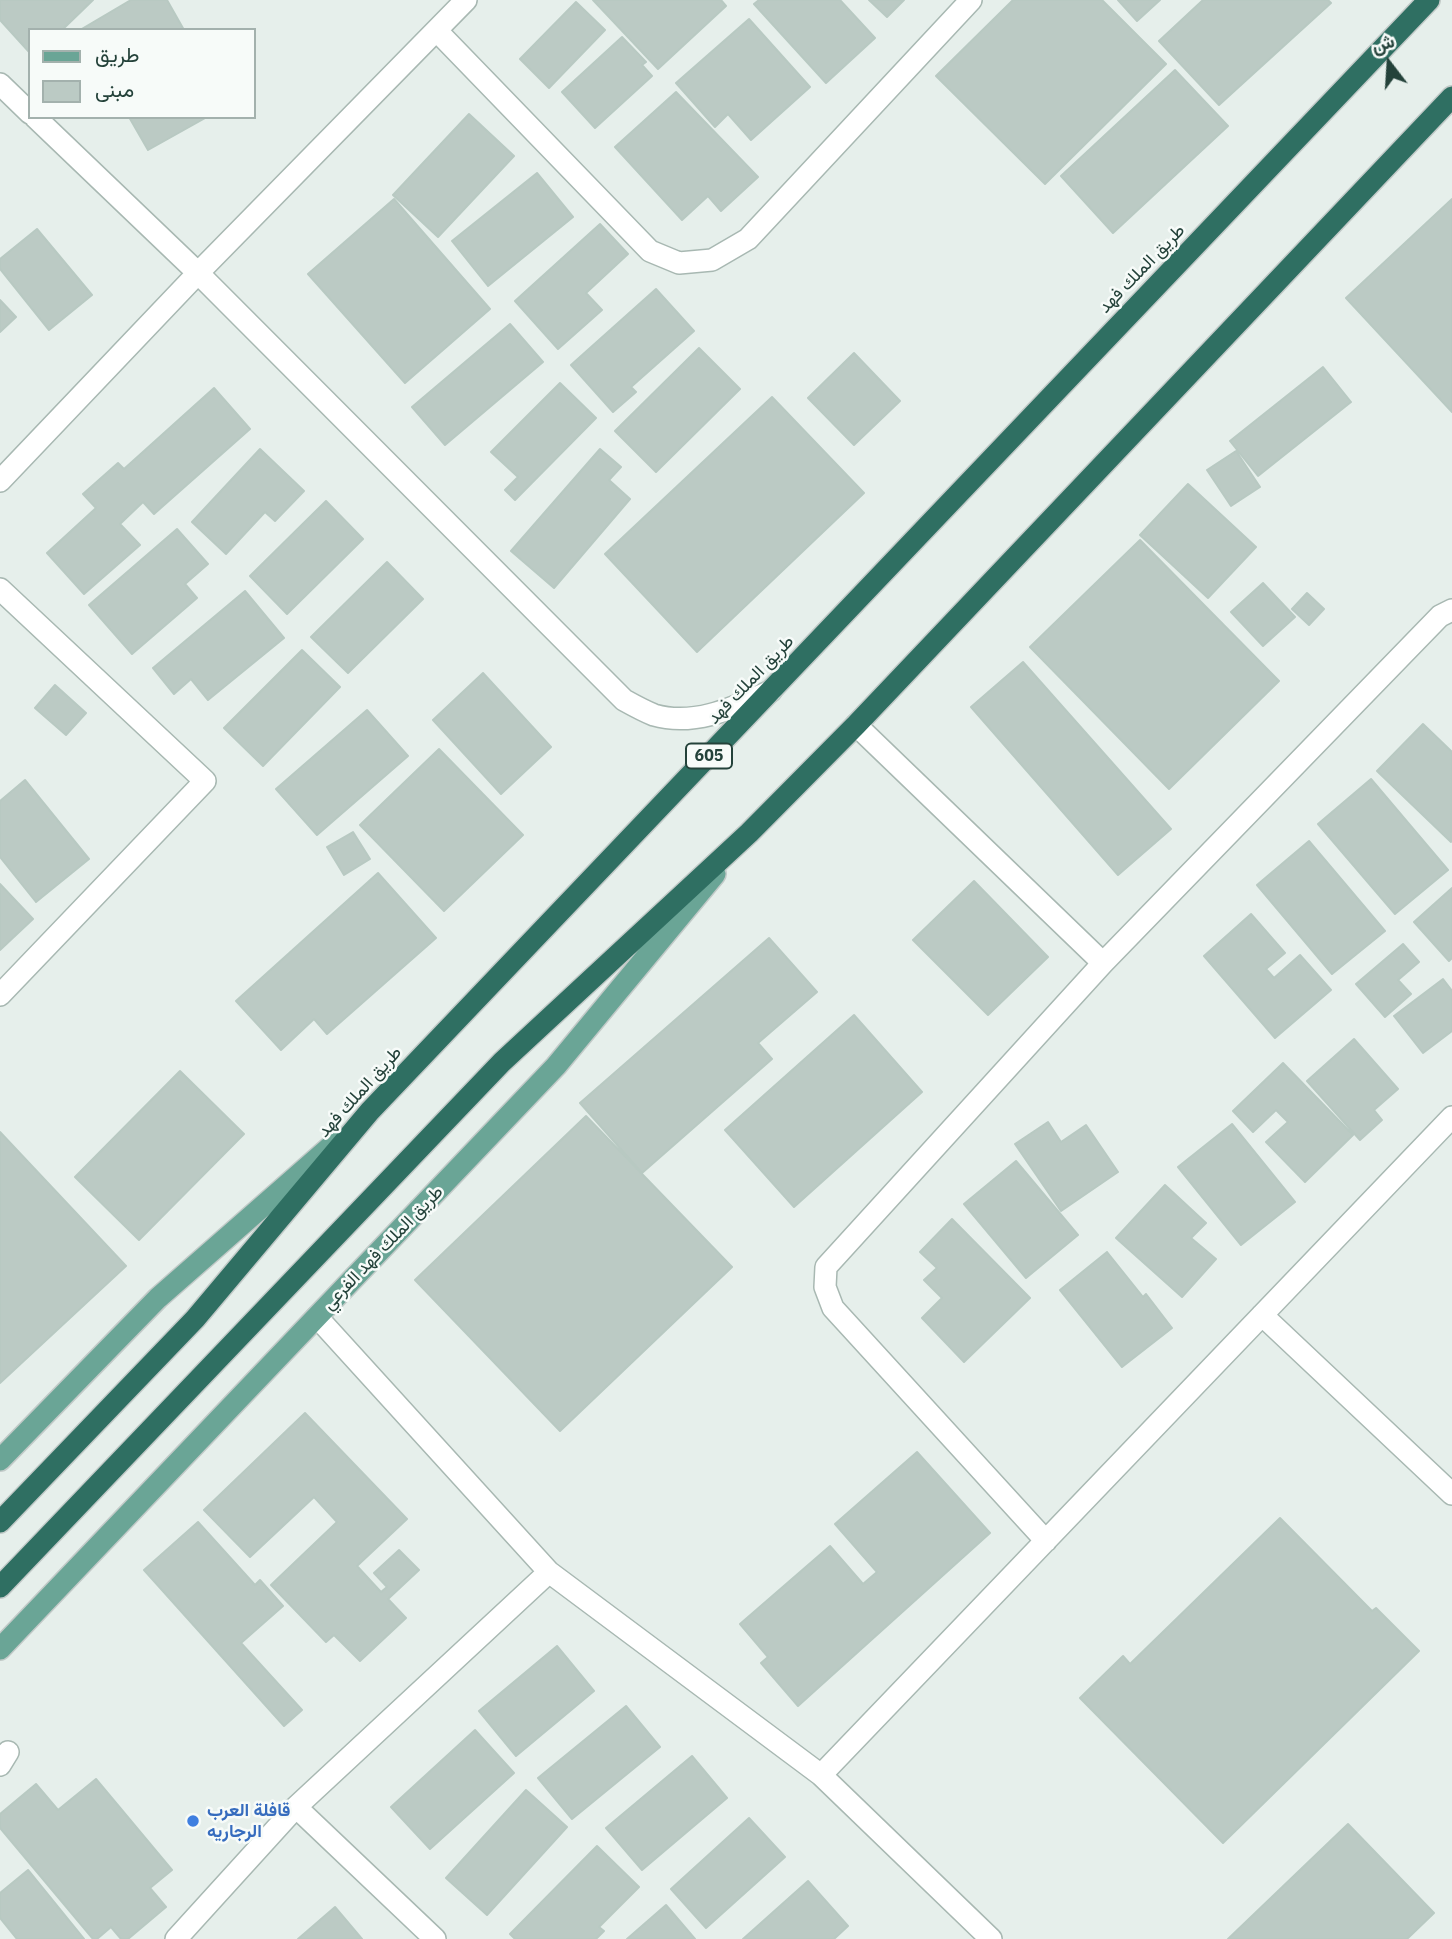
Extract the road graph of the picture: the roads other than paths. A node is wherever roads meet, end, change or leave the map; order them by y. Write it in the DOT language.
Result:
graph roads {
  1 [pos="971,0"];
  2 [pos="1429,0"];
  3 [pos="452,12"];
  4 [pos="0,84"];
  5 [pos="1452,97"];
  6 [pos="28,111"];
  7 [pos="37,119"];
  8 [pos="198,273"];
  9 [pos="0,481"];
  10 [pos="0,589"];
  11 [pos="1452,610"];
  12 [pos="772,690"];
  13 [pos="856,725"];
  14 [pos="749,833"];
  15 [pos="1103,963"];
  16 [pos="0,995"];
  17 [pos="370,1111"];
  18 [pos="1452,1117"];
  19 [pos="1262,1315"];
  20 [pos="317,1317"];
  21 [pos="0,1460"];
  22 [pos="1452,1494"];
  23 [pos="0,1522"];
  24 [pos="1046,1541"];
  25 [pos="549,1572"];
  26 [pos="0,1587"];
  27 [pos="0,1649"];
  28 [pos="821,1775"];
  29 [pos="296,1807"];
  30 [pos="176,1939"];
  31 [pos="435,1939"];
  32 [pos="991,1939"];
  1 -- 3 [label="street"];
  2 -- 12 [label="highway, طريق الملك فهد / 605"];
  3 -- 8 [label="street"];
  4 -- 6 [label="street"];
  5 -- 13 [label="highway"];
  7 -- 8 [label="street"];
  8 -- 9 [label="street"];
  8 -- 12 [label="street"];
  10 -- 16 [label="street"];
  11 -- 15 [label="street"];
  12 -- 17 [label="highway, طريق الملك فهد / 605"];
  13 -- 14 [label="highway"];
  13 -- 15 [label="street"];
  14 -- 20 [label="main road, طريق الملك فهد الفرعي"];
  14 -- 26 [label="highway"];
  15 -- 24 [label="street"];
  17 -- 21 [label="main road"];
  17 -- 23 [label="highway, طريق الملك فهد / 605"];
  18 -- 19 [label="street"];
  19 -- 22 [label="street"];
  19 -- 24 [label="street"];
  20 -- 25 [label="street"];
  20 -- 27 [label="main road, طريق الملك فهد الفرعي"];
  24 -- 28 [label="street"];
  25 -- 28 [label="street"];
  25 -- 29 [label="street"];
  28 -- 32 [label="street"];
  29 -- 30 [label="street"];
  29 -- 31 [label="street"];
}
